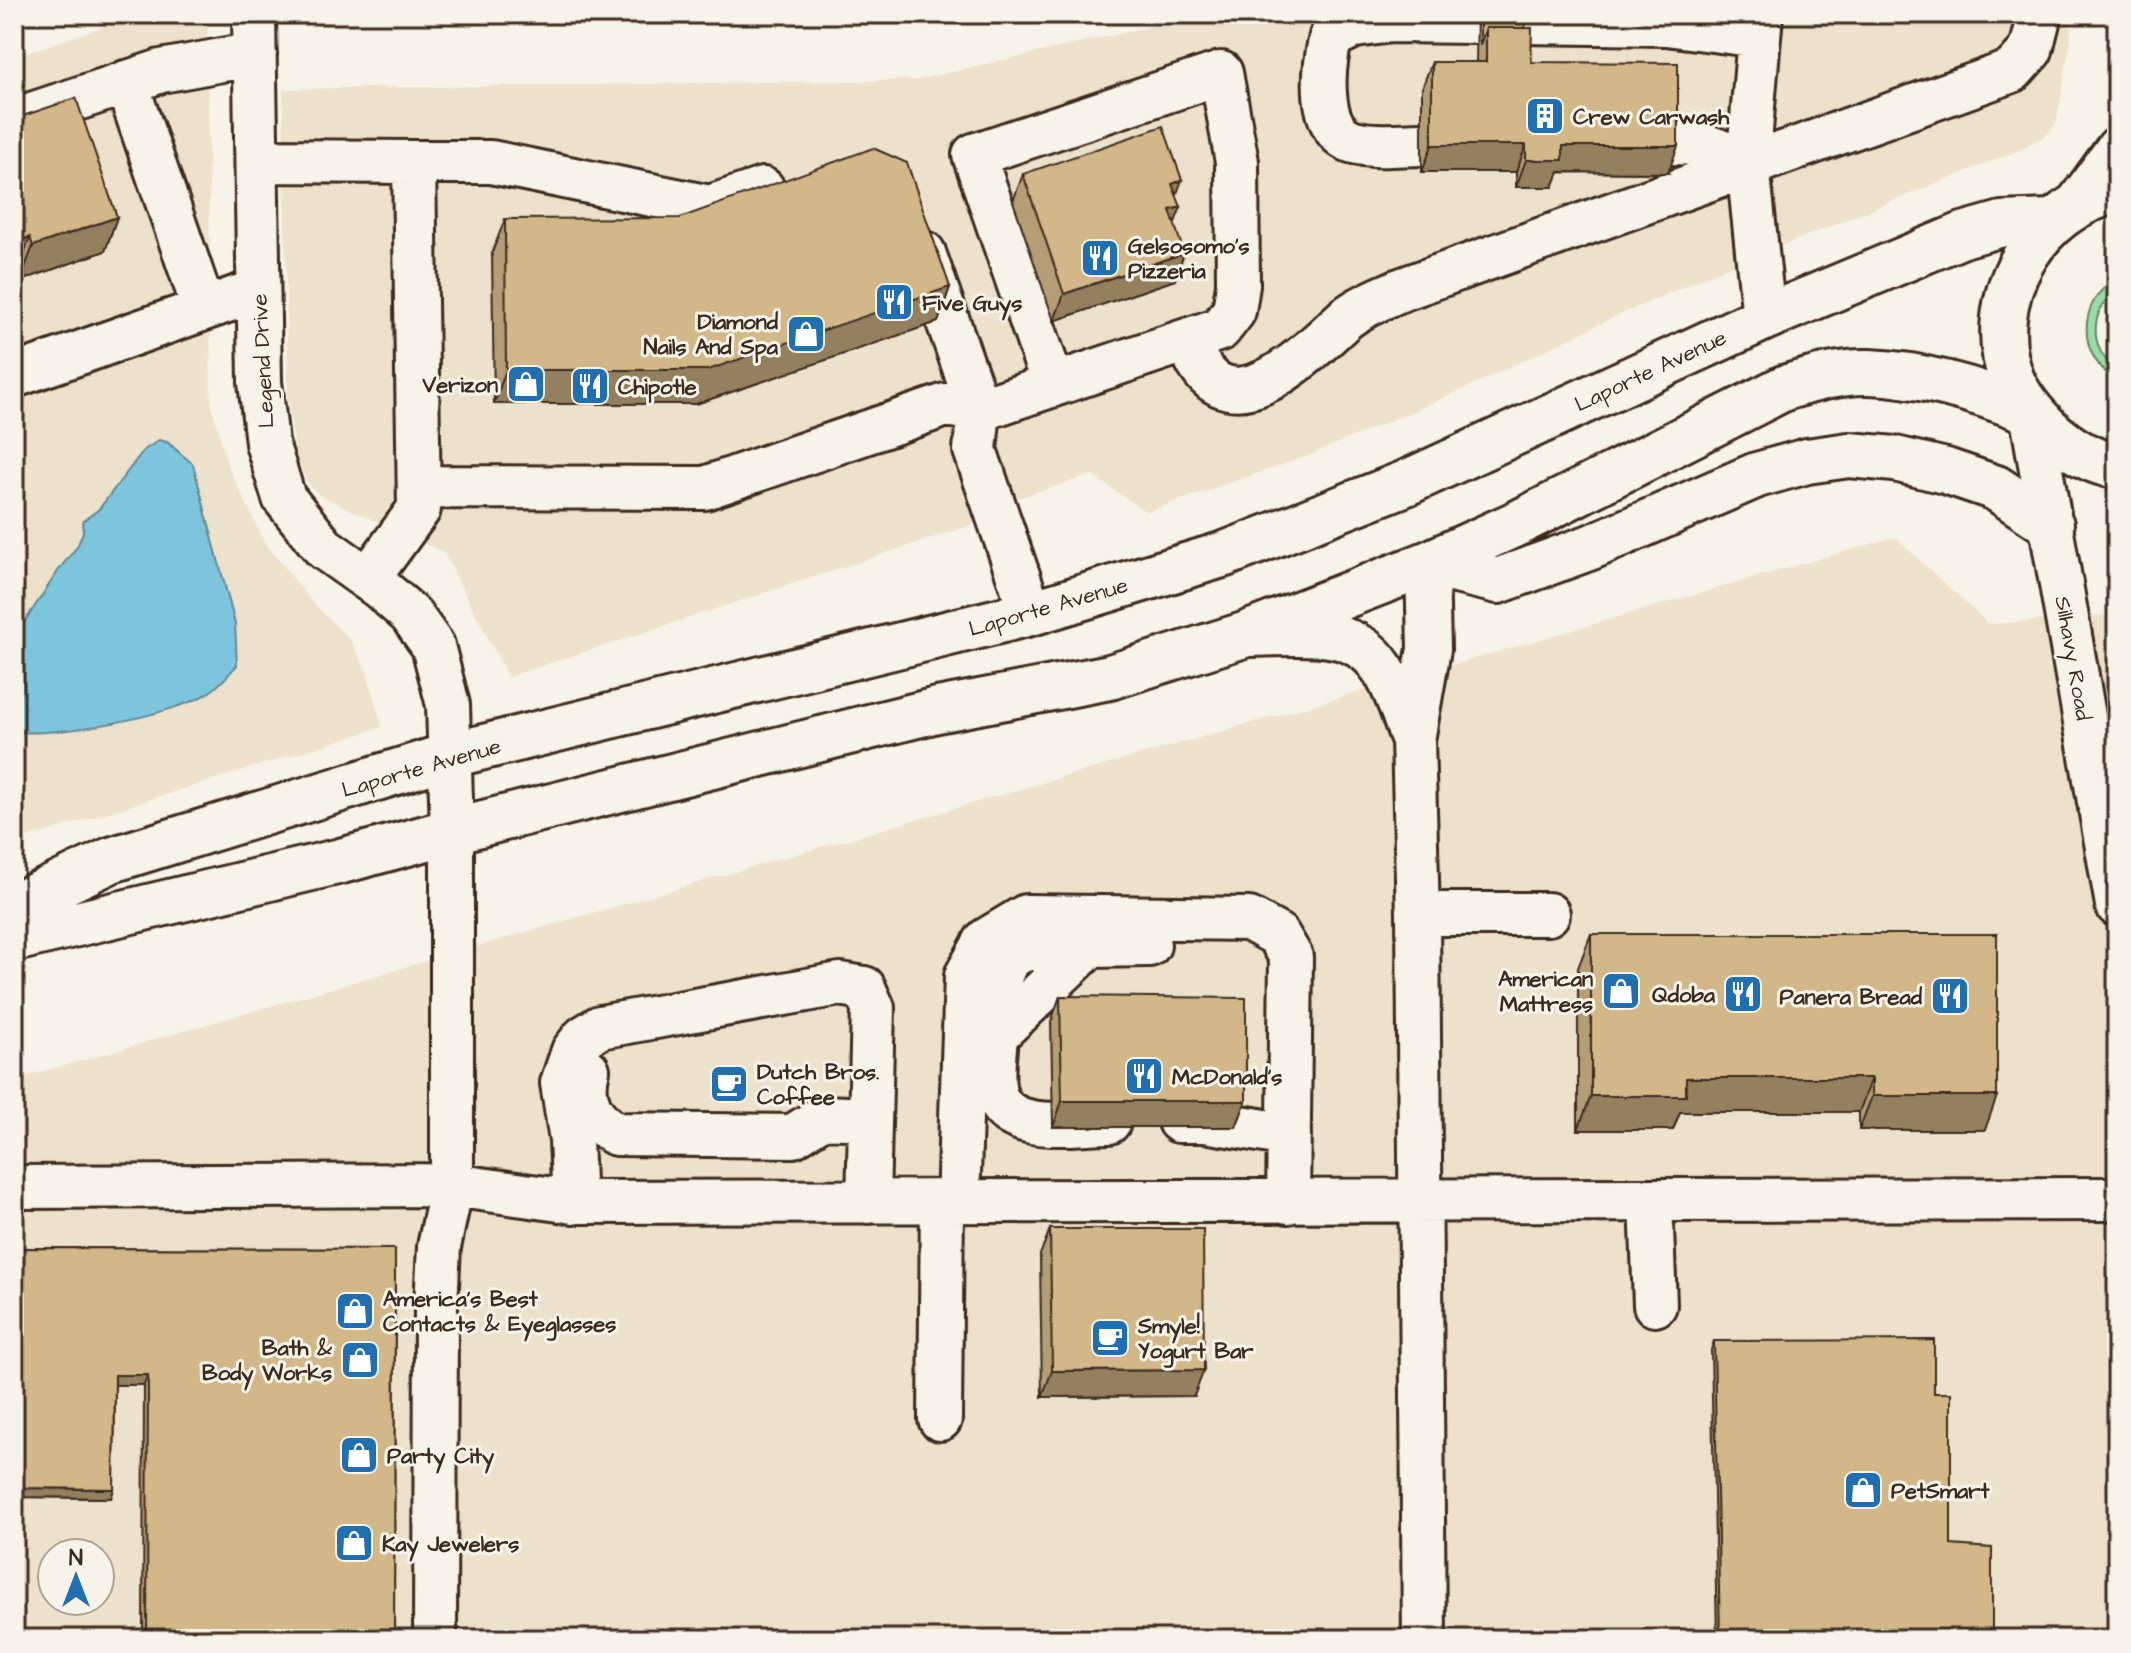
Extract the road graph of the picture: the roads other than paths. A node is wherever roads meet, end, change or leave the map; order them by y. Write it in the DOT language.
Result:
graph roads {
  1 [pos="2040,14"];
  2 [pos="1476,22"];
  3 [pos="1522,22"];
  4 [pos="1760,25"];
  5 [pos="254,34"];
  6 [pos="126,82"];
  7 [pos="14,120"];
  8 [pos="1668,143"];
  9 [pos="1422,144"];
  10 [pos="2117,149"];
  11 [pos="257,161"];
  12 [pos="414,162"];
  13 [pos="1748,165"];
  14 [pos="800,177"];
  15 [pos="2082,206"];
  16 [pos="911,215"];
  17 [pos="258,290"];
  18 [pos="204,309"];
  19 [pos="1764,318"];
  20 [pos="1191,339"];
  21 [pos="14,376"];
  22 [pos="1053,384"];
  23 [pos="979,410"];
  24 [pos="2031,412"];
  25 [pos="2117,466"];
  26 [pos="419,487"];
  27 [pos="2051,525"];
  28 [pos="1427,564"];
  29 [pos="368,579"];
  30 [pos="1031,613"];
  31 [pos="1244,635"];
  32 [pos="1413,740"];
  33 [pos="451,755"];
  34 [pos="452,831"];
  35 [pos="2117,905"];
  36 [pos="14,906"];
  37 [pos="1418,914"];
  38 [pos="1548,914"];
  39 [pos="1219,919"];
  40 [pos="14,939"];
  41 [pos="647,1019"];
  42 [pos="870,1119"];
  43 [pos="1289,1135"];
  44 [pos="452,1185"];
  45 [pos="14,1187"];
  46 [pos="2117,1199"];
  47 [pos="574,1202"];
  48 [pos="868,1202"];
  49 [pos="950,1202"];
  50 [pos="1288,1202"];
  51 [pos="1421,1202"];
  52 [pos="1651,1202"];
  53 [pos="1655,1305"];
  54 [pos="940,1419"];
  55 [pos="435,1639"];
  56 [pos="1424,1639"];
  1 -- 13 [label="street"];
  2 -- 9 [label="street"];
  3 -- 4 [label="street"];
  4 -- 13 [label="street"];
  5 -- 6 [label="street"];
  5 -- 11 [label="street, Legend Drive"];
  6 -- 7 [label="street"];
  6 -- 18 [label="street"];
  8 -- 13 [label="street"];
  10 -- 15 [label="street"];
  11 -- 12 [label="street"];
  11 -- 17 [label="street, Legend Drive"];
  12 -- 14 [label="street"];
  12 -- 26 [label="street"];
  13 -- 19 [label="street"];
  13 -- 20 [label="street"];
  15 -- 19 [label="main road, Laporte Avenue"];
  15 -- 24 [label="main road"];
  16 -- 23 [label="street"];
  17 -- 18 [label="street"];
  17 -- 29 [label="street, Legend Drive"];
  18 -- 21 [label="street"];
  19 -- 30 [label="main road, Laporte Avenue"];
  20 -- 22 [label="street"];
  20 -- 22 [label="street"];
  22 -- 23 [label="street"];
  23 -- 26 [label="street"];
  23 -- 30 [label="street"];
  24 -- 25 [label="main road"];
  24 -- 27 [label="street, Silhavy Road"];
  24 -- 28 [label="main road"];
  26 -- 29 [label="street"];
  27 -- 28 [label="main road"];
  27 -- 35 [label="street, Silhavy Road"];
  28 -- 31 [label="main road"];
  28 -- 32 [label="street"];
  29 -- 33 [label="street, Legend Drive"];
  30 -- 33 [label="main road, Laporte Avenue"];
  31 -- 32 [label="street"];
  31 -- 34 [label="main road"];
  32 -- 37 [label="street"];
  33 -- 34 [label="street, Legend Drive"];
  33 -- 36 [label="main road, Laporte Avenue"];
  34 -- 40 [label="main road"];
  34 -- 44 [label="street, Legend Drive"];
  37 -- 38 [label="street"];
  37 -- 51 [label="street"];
  39 -- 43 [label="street"];
  39 -- 43 [label="street"];
  39 -- 49 [label="street"];
  41 -- 42 [label="street"];
  41 -- 42 [label="street"];
  41 -- 47 [label="street"];
  42 -- 48 [label="street"];
  43 -- 50 [label="street"];
  44 -- 45 [label="street"];
  44 -- 47 [label="street"];
  44 -- 55 [label="street, Legend Drive"];
  46 -- 52 [label="street"];
  47 -- 48 [label="street"];
  48 -- 49 [label="street"];
  49 -- 50 [label="street"];
  49 -- 54 [label="street"];
  50 -- 51 [label="street"];
  51 -- 52 [label="street"];
  51 -- 56 [label="street"];
  52 -- 53 [label="street"];
}
